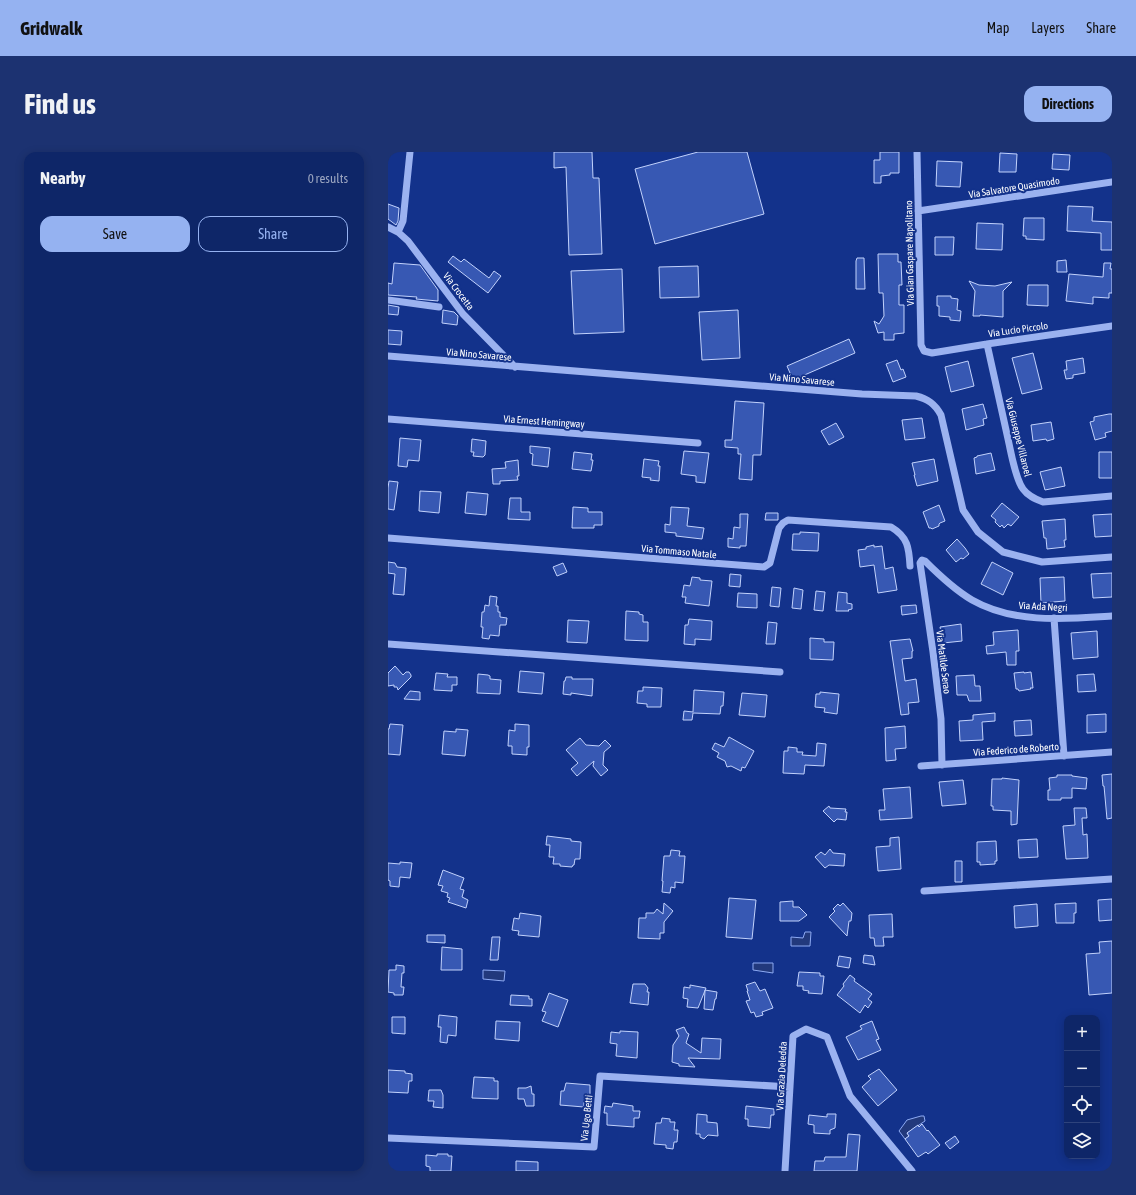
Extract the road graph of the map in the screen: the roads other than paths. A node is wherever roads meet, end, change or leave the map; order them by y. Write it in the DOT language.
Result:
graph roads {
  1 [pos="410,152"];
  2 [pos="917,152"];
  3 [pos="1112,182"];
  4 [pos="918,211"];
  5 [pos="388,227"];
  6 [pos="398,232"];
  7 [pos="388,300"];
  8 [pos="439,308"];
  9 [pos="1112,326"];
  10 [pos="987,344"];
  11 [pos="926,352"];
  12 [pos="388,356"];
  13 [pos="515,367"];
  14 [pos="388,419"];
  15 [pos="698,443"];
  16 [pos="1112,496"];
  17 [pos="388,538"];
  18 [pos="1112,557"];
  19 [pos="920,563"];
  20 [pos="910,566"];
  21 [pos="1112,616"];
  22 [pos="1054,618"];
  23 [pos="388,644"];
  24 [pos="780,672"];
  25 [pos="1112,752"];
  26 [pos="1064,756"];
  27 [pos="942,765"];
  28 [pos="921,766"];
  29 [pos="1112,879"];
  30 [pos="924,892"];
  31 [pos="790,1087"];
  32 [pos="388,1138"];
  33 [pos="785,1171"];
  34 [pos="912,1171"];
  1 -- 6 [label="street"];
  2 -- 4 [label="street, Via Gian Gaspare Napolitano"];
  3 -- 4 [label="street, Via Salvatore Quasimodo"];
  4 -- 11 [label="street, Via Gian Gaspare Napolitano"];
  5 -- 6 [label="street, Via Crocetta"];
  6 -- 13 [label="street, Via Crocetta"];
  7 -- 8 [label="street"];
  9 -- 10 [label="street, Via Lucio Piccolo"];
  10 -- 11 [label="street, Via Lucio Piccolo"];
  10 -- 16 [label="street, Via Giuseppe Villaroel"];
  12 -- 13 [label="street, Via Nino Savarese"];
  13 -- 18 [label="street, Via Nino Savarese"];
  14 -- 15 [label="street, Via Ernest Hemingway"];
  17 -- 20 [label="street, Via Tommaso Natale"];
  19 -- 22 [label="street, Via Ada Negri"];
  19 -- 27 [label="street, Via Matilde Serao"];
  21 -- 22 [label="street, Via Ada Negri"];
  22 -- 26 [label="street"];
  23 -- 24 [label="street"];
  25 -- 26 [label="street, Via Federico de Roberto"];
  26 -- 27 [label="street, Via Federico de Roberto"];
  27 -- 28 [label="street, Via Federico de Roberto"];
  29 -- 30 [label="street"];
  31 -- 32 [label="street, Via Ugo Betti"];
  31 -- 33 [label="street, Via Grazia Deledda"];
  31 -- 34 [label="street, Via Grazia Deledda"];
}
